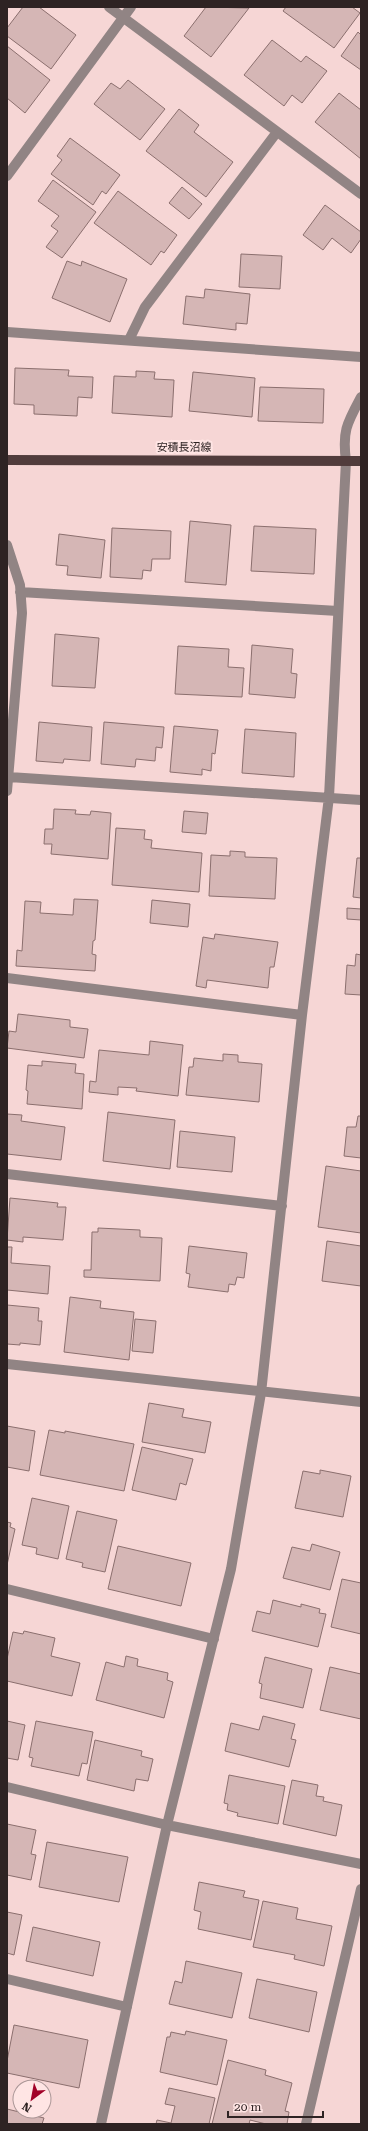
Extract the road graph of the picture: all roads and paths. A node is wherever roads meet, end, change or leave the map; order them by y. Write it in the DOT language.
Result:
graph roads {
  1 [pos="109,7"];
  2 [pos="131,7"];
  3 [pos="123,18"];
  4 [pos="277,132"];
  5 [pos="7,176"];
  6 [pos="361,194"];
  7 [pos="7,332"];
  8 [pos="130,340"];
  9 [pos="361,357"];
  10 [pos="361,397"];
  11 [pos="7,460"];
  12 [pos="346,461"];
  13 [pos="361,461"];
  14 [pos="7,545"];
  15 [pos="20,592"];
  16 [pos="338,611"];
  17 [pos="9,777"];
  18 [pos="7,791"];
  19 [pos="329,797"];
  20 [pos="361,800"];
  21 [pos="7,978"];
  22 [pos="302,1015"];
  23 [pos="7,1174"];
  24 [pos="282,1206"];
  25 [pos="7,1364"];
  26 [pos="261,1393"];
  27 [pos="361,1402"];
  28 [pos="7,1589"];
  29 [pos="214,1639"];
  30 [pos="7,1786"];
  31 [pos="167,1825"];
  32 [pos="361,1864"];
  33 [pos="361,1889"];
  34 [pos="7,1979"];
  35 [pos="127,2007"];
  36 [pos="101,2124"];
  37 [pos="306,2124"];
  1 -- 3 [label="street"];
  2 -- 3 [label="street"];
  3 -- 4 [label="street"];
  3 -- 5 [label="street"];
  4 -- 6 [label="street"];
  4 -- 8 [label="street"];
  7 -- 8 [label="street"];
  8 -- 9 [label="street"];
  10 -- 12 [label="street"];
  11 -- 12 [label="main road, 安積長沼線"];
  12 -- 13 [label="main road, 安積長沼線"];
  12 -- 16 [label="street"];
  14 -- 15 [label="street"];
  15 -- 16 [label="street"];
  15 -- 17 [label="street"];
  16 -- 19 [label="street"];
  17 -- 18 [label="street"];
  17 -- 19 [label="street"];
  19 -- 20 [label="street"];
  19 -- 22 [label="street"];
  21 -- 22 [label="street"];
  22 -- 24 [label="street"];
  23 -- 24 [label="street"];
  24 -- 26 [label="street"];
  25 -- 26 [label="street"];
  26 -- 27 [label="street"];
  26 -- 29 [label="street"];
  28 -- 29 [label="street"];
  29 -- 31 [label="street"];
  30 -- 31 [label="street"];
  31 -- 32 [label="street"];
  31 -- 35 [label="street"];
  33 -- 37 [label="street"];
  34 -- 35 [label="street"];
  35 -- 36 [label="street"];
}
